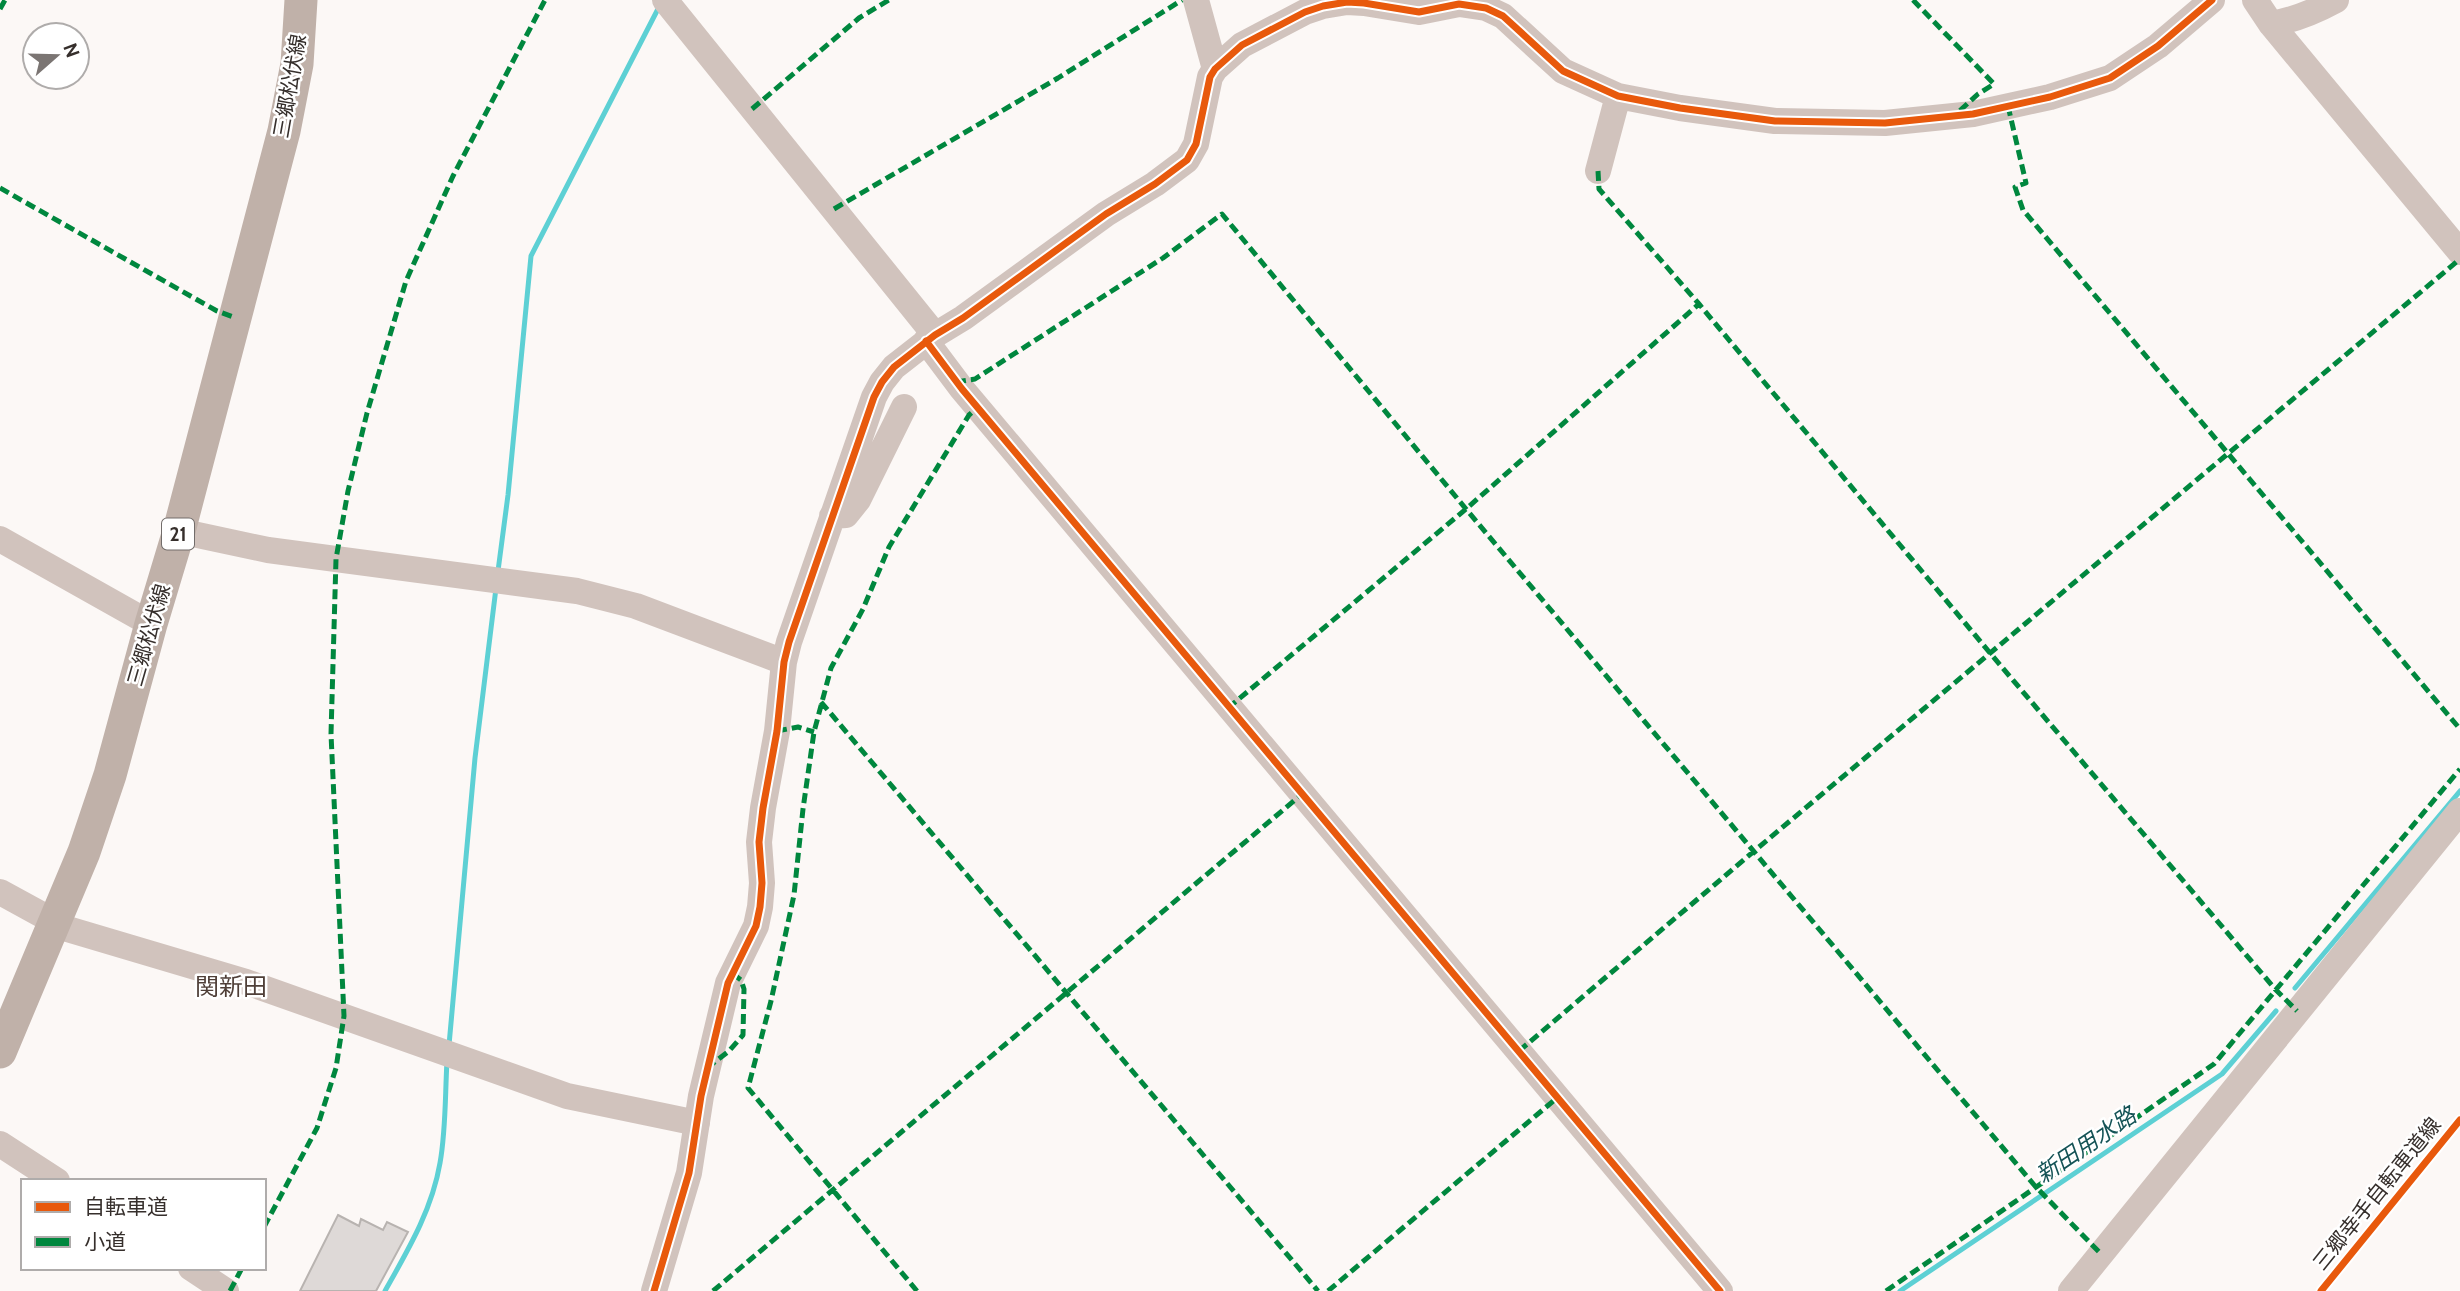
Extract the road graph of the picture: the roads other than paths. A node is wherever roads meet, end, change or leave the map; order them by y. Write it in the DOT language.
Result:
graph roads {
  1 [pos="301,0"];
  2 [pos="665,0"];
  3 [pos="1196,0"];
  4 [pos="2212,0"];
  5 [pos="2255,0"];
  6 [pos="2336,0"];
  7 [pos="2271,24"];
  8 [pos="1215,69"];
  9 [pos="1618,96"];
  10 [pos="1600,162"];
  11 [pos="2460,252"];
  12 [pos="931,338"];
  13 [pos="904,407"];
  14 [pos="832,516"];
  15 [pos="179,531"];
  16 [pos="0,539"];
  17 [pos="151,624"];
  18 [pos="784,662"];
  19 [pos="2460,811"];
  20 [pos="0,892"];
  21 [pos="54,924"];
  22 [pos="0,1052"];
  23 [pos="697,1123"];
  24 [pos="0,1144"];
  25 [pos="54,1179"];
  26 [pos="194,1270"];
  27 [pos="226,1291"];
  28 [pos="654,1291"];
  29 [pos="1720,1291"];
  30 [pos="2071,1291"];
  1 -- 15 [label="main road, 三郷松伏線 / 21"];
  2 -- 12 [label="street"];
  3 -- 8 [label="street"];
  4 -- 9 [label="street"];
  5 -- 7 [label="street"];
  6 -- 7 [label="street"];
  7 -- 11 [label="street"];
  8 -- 9 [label="street"];
  8 -- 12 [label="street"];
  9 -- 10 [label="street"];
  12 -- 14 [label="street"];
  12 -- 29 [label="street"];
  13 -- 14 [label="street"];
  14 -- 18 [label="street"];
  15 -- 17 [label="main road, 三郷松伏線 / 21"];
  15 -- 18 [label="street"];
  16 -- 17 [label="street"];
  17 -- 21 [label="main road, 三郷松伏線 / 21"];
  18 -- 23 [label="street"];
  19 -- 30 [label="street"];
  20 -- 21 [label="street"];
  21 -- 22 [label="main road, 三郷松伏線 / 21"];
  21 -- 23 [label="street"];
  23 -- 28 [label="street"];
  24 -- 25 [label="street"];
  26 -- 27 [label="street"];
}
